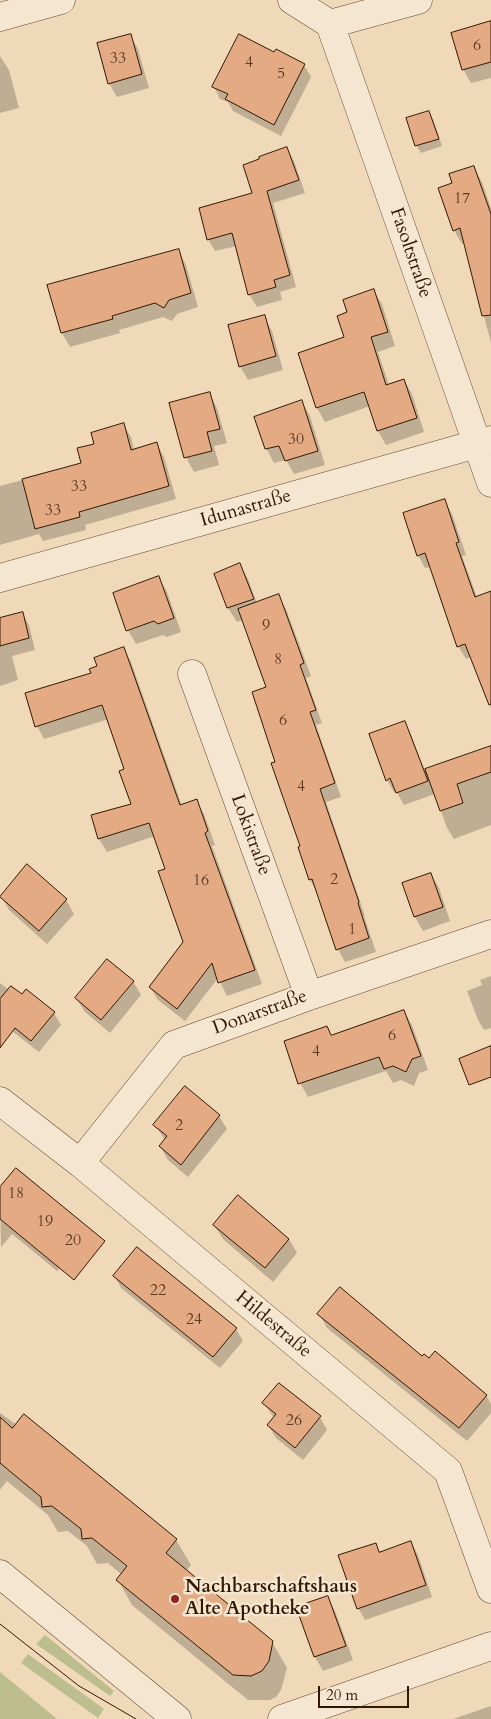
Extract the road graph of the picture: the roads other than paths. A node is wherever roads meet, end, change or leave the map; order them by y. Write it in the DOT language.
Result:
graph roads {
  1 [pos="61,0"];
  2 [pos="292,0"];
  3 [pos="418,0"];
  4 [pos="0,17"];
  5 [pos="330,24"];
  6 [pos="484,442"];
  7 [pos="491,483"];
  8 [pos="0,578"];
  9 [pos="192,674"];
  10 [pos="491,934"];
  11 [pos="309,996"];
  12 [pos="0,1101"];
  13 [pos="80,1164"];
  14 [pos="0,1574"];
  15 [pos="491,1589"];
  16 [pos="491,1646"];
  17 [pos="177,1719"];
  18 [pos="282,1719"];
  1 -- 4 [label="street"];
  2 -- 5 [label="street"];
  3 -- 5 [label="street"];
  5 -- 6 [label="street, Fasoltstraße"];
  6 -- 7 [label="street, Fasoltstraße"];
  6 -- 8 [label="street, Idunastraße"];
  9 -- 11 [label="street, Lokistraße"];
  10 -- 11 [label="street, Donarstraße"];
  11 -- 13 [label="street, Donarstraße"];
  12 -- 13 [label="street, Hildestraße"];
  13 -- 15 [label="street, Hildestraße"];
  14 -- 17 [label="street"];
  16 -- 18 [label="street"];
}
